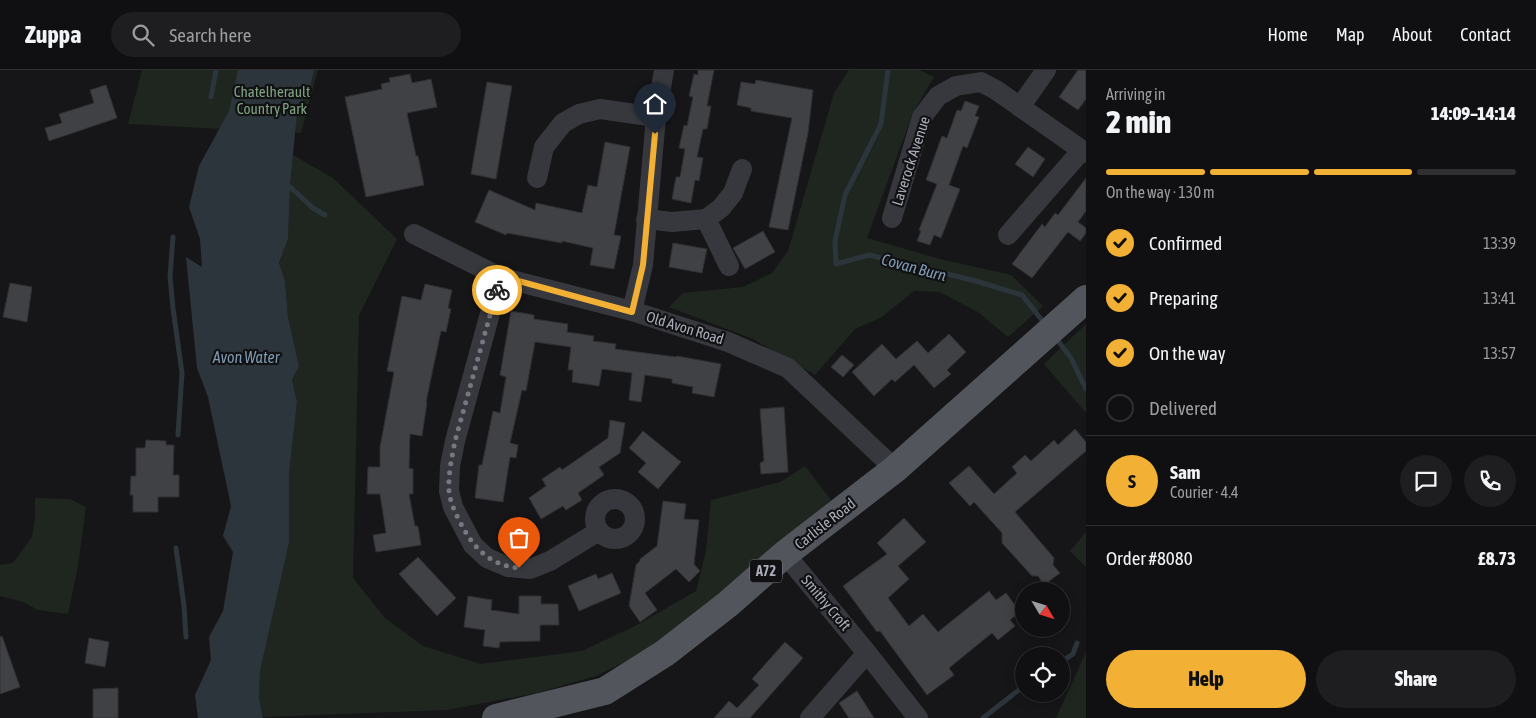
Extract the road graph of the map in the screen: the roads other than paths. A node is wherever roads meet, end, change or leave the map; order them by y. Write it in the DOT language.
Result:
graph roads {
  1 [pos="664,70"];
  2 [pos="1046,70"];
  3 [pos="1020,107"];
  4 [pos="656,117"];
  5 [pos="1084,152"];
  6 [pos="742,169"];
  7 [pos="537,178"];
  8 [pos="892,218"];
  9 [pos="646,219"];
  10 [pos="706,219"];
  11 [pos="414,234"];
  12 [pos="1008,235"];
  13 [pos="729,266"];
  14 [pos="500,276"];
  15 [pos="1086,299"];
  16 [pos="632,312"];
  17 [pos="895,469"];
  18 [pos="599,530"];
  19 [pos="786,554"];
  20 [pos="867,652"];
  21 [pos="496,718"];
  22 [pos="810,718"];
  23 [pos="918,718"];
  1 -- 4 [label="street"];
  2 -- 3 [label="street"];
  3 -- 5 [label="street, Laverock Avenue"];
  3 -- 8 [label="street, Laverock Avenue"];
  4 -- 7 [label="street"];
  4 -- 9 [label="street"];
  5 -- 12 [label="street, Laverock Avenue"];
  6 -- 10 [label="street"];
  9 -- 10 [label="street"];
  9 -- 16 [label="street"];
  10 -- 13 [label="street"];
  11 -- 14 [label="street, Old Avon Road"];
  14 -- 16 [label="street, Old Avon Road"];
  14 -- 18 [label="street"];
  15 -- 17 [label="main road, Carlisle Road / A72"];
  16 -- 17 [label="street, Old Avon Road"];
  17 -- 19 [label="main road, Carlisle Road / A72"];
  19 -- 20 [label="street, Smithy Croft"];
  19 -- 21 [label="main road, Carlisle Road / A72"];
  20 -- 22 [label="street"];
  20 -- 23 [label="street, Smithy Croft"];
}
